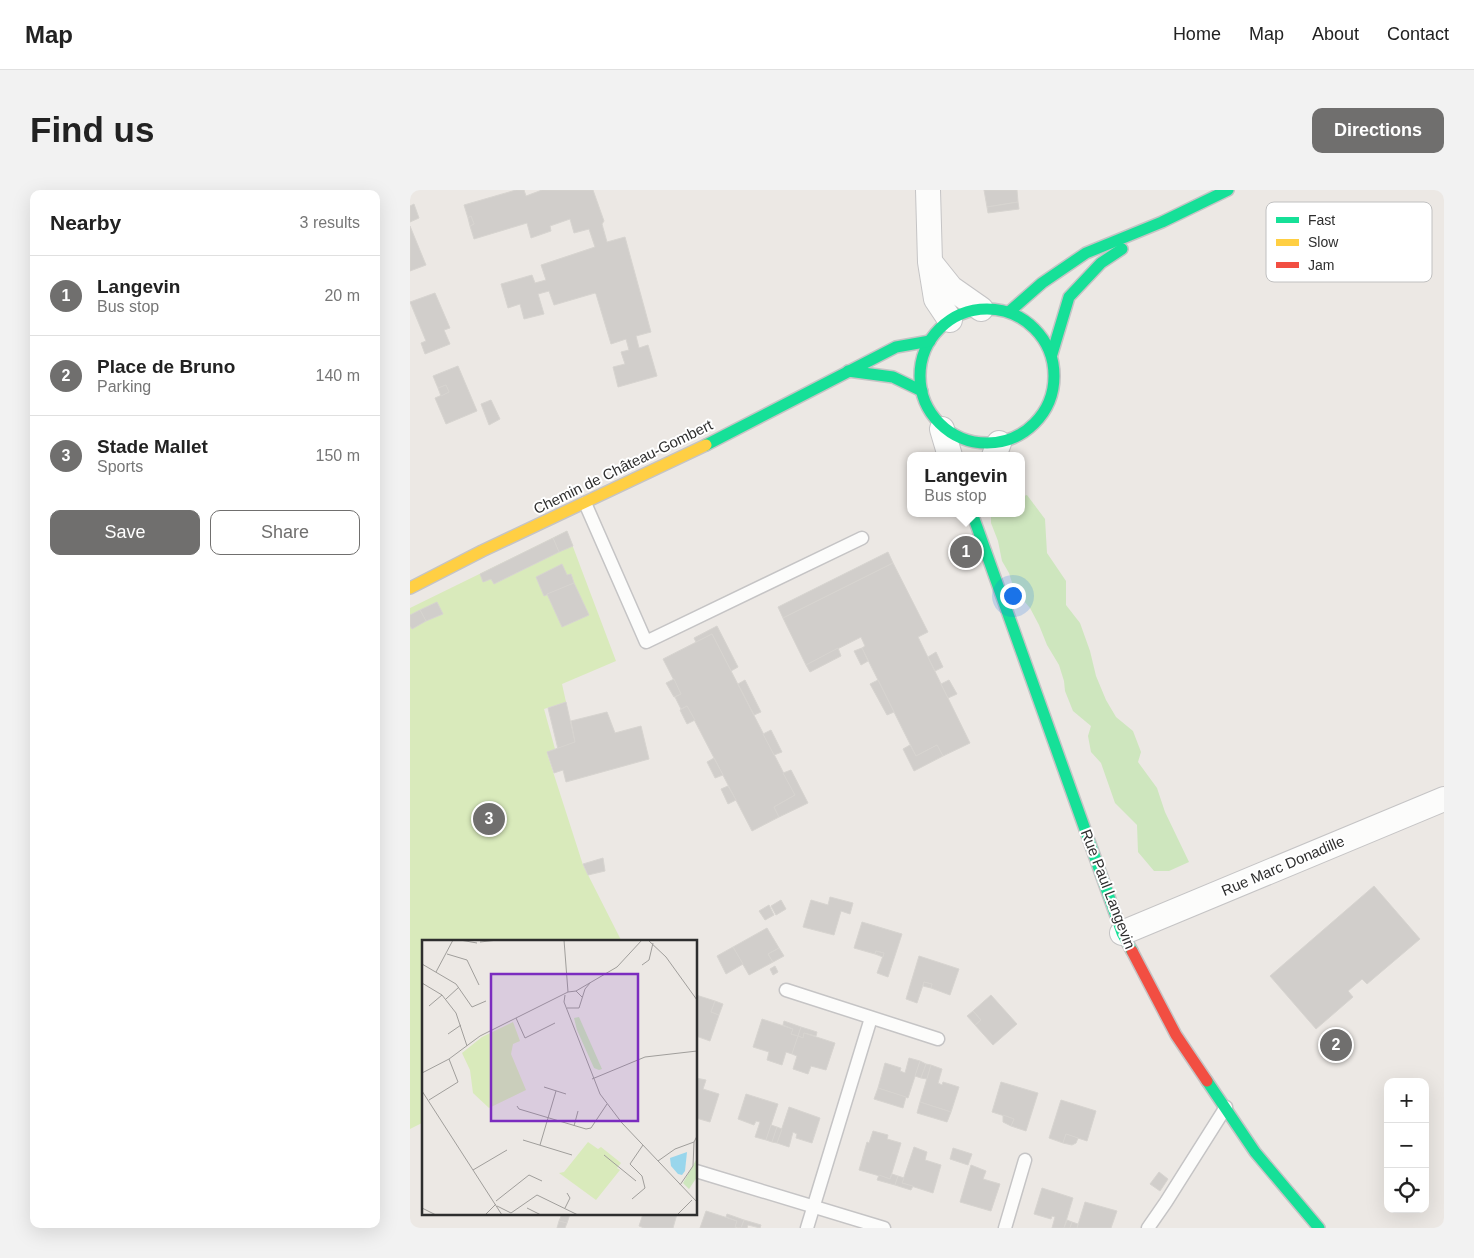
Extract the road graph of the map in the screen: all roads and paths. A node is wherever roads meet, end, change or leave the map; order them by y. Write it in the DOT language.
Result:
graph roads {
  1 [pos="928,190"];
  2 [pos="1228,190"];
  3 [pos="1162,222"];
  4 [pos="930,262"];
  5 [pos="981,309"];
  6 [pos="1009,312"];
  7 [pos="950,320"];
  8 [pos="930,341"];
  9 [pos="1052,354"];
  10 [pos="848,371"];
  11 [pos="922,391"];
  12 [pos="942,429"];
  13 [pos="996,449"];
  14 [pos="949,452"];
  15 [pos="586,503"];
  16 [pos="974,517"];
  17 [pos="982,517"];
  18 [pos="862,538"];
  19 [pos="983,540"];
  20 [pos="410,588"];
  21 [pos="1444,799"];
  22 [pos="1122,933"];
  23 [pos="786,990"];
  24 [pos="871,1018"];
  25 [pos="938,1039"];
  26 [pos="1226,1107"];
  27 [pos="1025,1160"];
  28 [pos="698,1172"];
  29 [pos="814,1207"];
  30 [pos="807,1228"];
  31 [pos="884,1228"];
  32 [pos="1005,1228"];
  33 [pos="1148,1228"];
  34 [pos="1319,1228"];
  1 -- 4 [label="street"];
  2 -- 3 [label="street"];
  3 -- 6 [label="street"];
  3 -- 9 [label="street"];
  4 -- 5 [label="street"];
  4 -- 7 [label="street"];
  5 -- 6 [label="street"];
  5 -- 7 [label="street"];
  6 -- 9 [label="street"];
  7 -- 8 [label="street"];
  8 -- 10 [label="street, Chemin de Château-Gombert"];
  8 -- 11 [label="street"];
  9 -- 13 [label="street"];
  10 -- 11 [label="street"];
  10 -- 15 [label="street, Chemin de Château-Gombert"];
  11 -- 12 [label="street"];
  12 -- 13 [label="street"];
  12 -- 14 [label="street"];
  15 -- 18 [label="lane"];
  15 -- 20 [label="street, Chemin de Château-Gombert"];
  16 -- 19 [label="street, Rue Paul Langevin"];
  17 -- 19 [label="street, Rue Paul Langevin"];
  19 -- 22 [label="street, Rue Paul Langevin"];
  21 -- 22 [label="street, Rue Marc Donadille"];
  22 -- 26 [label="street, Rue Paul Langevin"];
  23 -- 24 [label="lane"];
  24 -- 25 [label="lane"];
  24 -- 29 [label="lane"];
  26 -- 33 [label="lane"];
  26 -- 34 [label="street, Rue Paul Langevin"];
  27 -- 32 [label="lane"];
  28 -- 29 [label="lane"];
  29 -- 30 [label="lane"];
  29 -- 31 [label="lane"];
}
